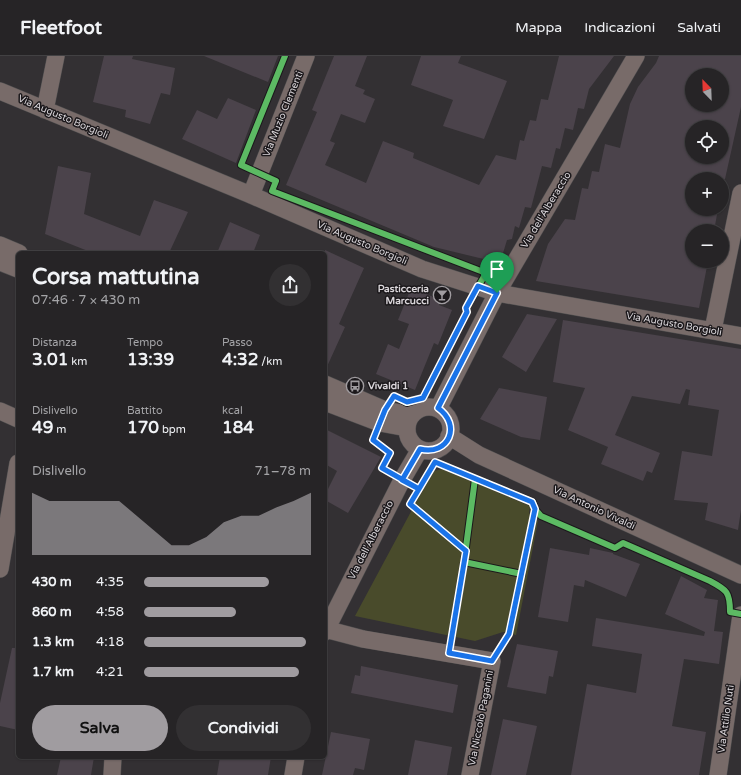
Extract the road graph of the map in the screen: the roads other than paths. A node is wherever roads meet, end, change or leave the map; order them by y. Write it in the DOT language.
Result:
graph roads {
  1 [pos="56,56"];
  2 [pos="306,56"];
  3 [pos="636,56"];
  4 [pos="0,91"];
  5 [pos="46,110"];
  6 [pos="741,193"];
  7 [pos="251,195"];
  8 [pos="0,245"];
  9 [pos="16,251"];
  10 [pos="0,262"];
  11 [pos="16,268"];
  12 [pos="497,293"];
  13 [pos="713,330"];
  14 [pos="741,336"];
  15 [pos="327,385"];
  16 [pos="327,403"];
  17 [pos="438,408"];
  18 [pos="0,411"];
  19 [pos="16,418"];
  20 [pos="409,422"];
  21 [pos="449,436"];
  22 [pos="420,449"];
  23 [pos="16,478"];
  24 [pos="5,561"];
  25 [pos="741,575"];
  26 [pos="741,615"];
  27 [pos="327,626"];
  28 [pos="327,630"];
  29 [pos="113,759"];
  30 [pos="296,759"];
  31 [pos="112,775"];
  32 [pos="293,775"];
  33 [pos="470,775"];
  34 [pos="718,775"];
  1 -- 5 [label="street"];
  2 -- 7 [label="street, Via Muzio Clementi"];
  3 -- 12 [label="street, Via dell'Alberaccio"];
  4 -- 5 [label="street, Via Augusto Borgioli"];
  5 -- 7 [label="street, Via Augusto Borgioli"];
  6 -- 13 [label="street"];
  7 -- 12 [label="street, Via Augusto Borgioli"];
  8 -- 9 [label="street"];
  10 -- 11 [label="street"];
  12 -- 13 [label="street, Via Augusto Borgioli"];
  12 -- 17 [label="street, Via dell'Alberaccio"];
  13 -- 14 [label="street, Via Augusto Borgioli"];
  15 -- 20 [label="street"];
  16 -- 20 [label="street"];
  17 -- 20 [label="street"];
  17 -- 21 [label="street"];
  18 -- 19 [label="street"];
  20 -- 22 [label="street"];
  21 -- 22 [label="street"];
  21 -- 25 [label="street, Via Antonio Vivaldi"];
  22 -- 27 [label="street, Via dell'Alberaccio"];
  23 -- 24 [label="street"];
  26 -- 34 [label="street, Via Attilio Nuti"];
  28 -- 33 [label="street, Via Niccolò Paganini"];
  29 -- 31 [label="street"];
  30 -- 32 [label="street"];
}
